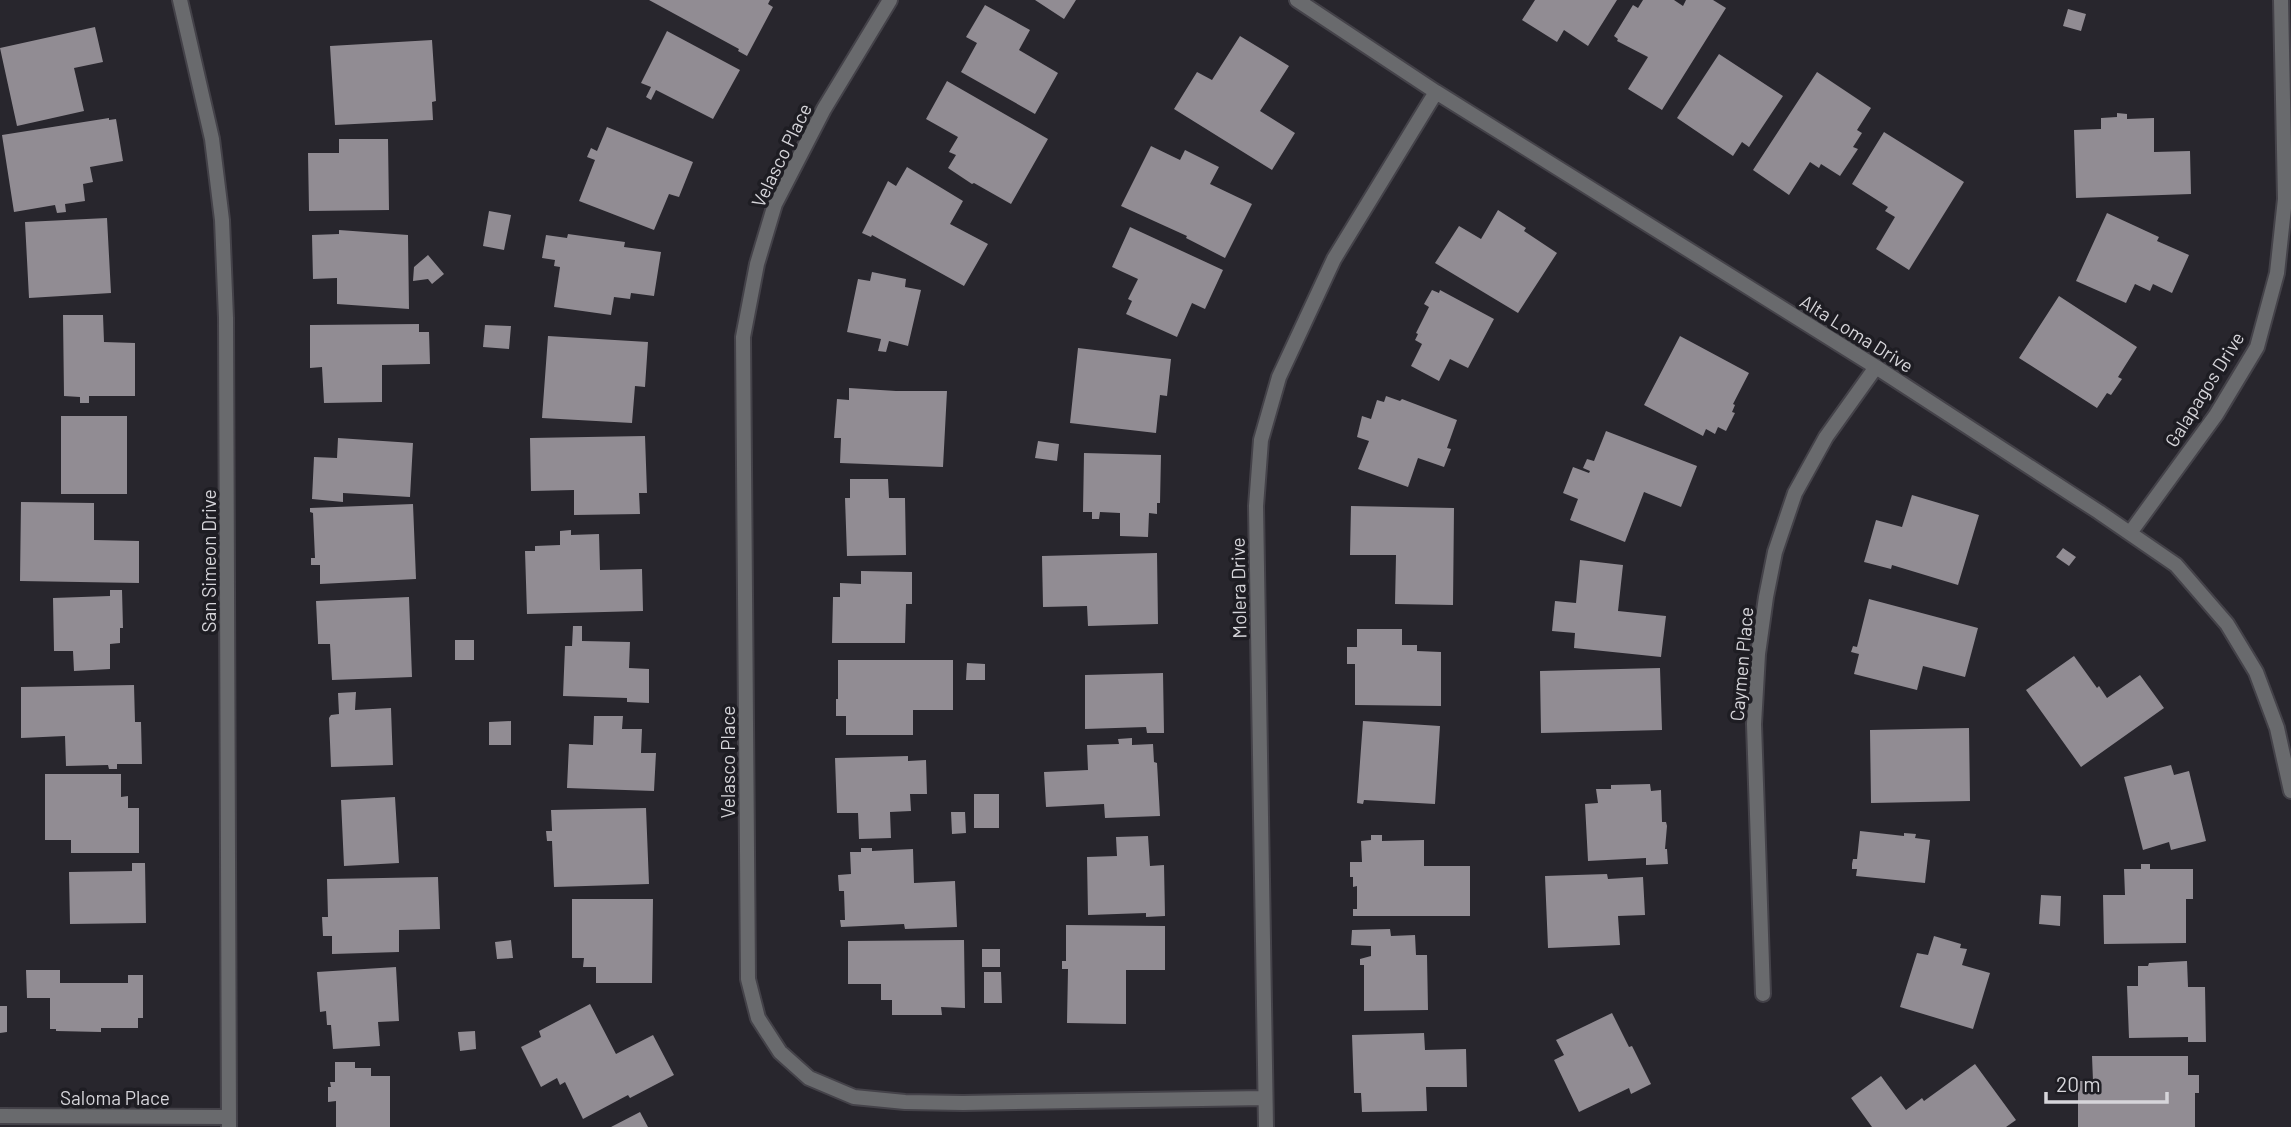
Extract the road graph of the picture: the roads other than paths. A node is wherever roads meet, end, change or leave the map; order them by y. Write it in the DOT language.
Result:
graph roads {
  1 [pos="180,0"];
  2 [pos="890,0"];
  3 [pos="1297,0"];
  4 [pos="2281,0"];
  5 [pos="1436,92"];
  6 [pos="1876,367"];
  7 [pos="2130,533"];
  8 [pos="2291,791"];
  9 [pos="1763,993"];
  10 [pos="1265,1098"];
  11 [pos="0,1116"];
  12 [pos="229,1122"];
  13 [pos="1266,1127"];
  1 -- 12 [label="street, San Simeon Drive"];
  2 -- 10 [label="street, Velasco Place"];
  3 -- 5 [label="street, Alta Loma Drive"];
  4 -- 7 [label="street, Galapagos Drive"];
  5 -- 6 [label="street, Alta Loma Drive"];
  5 -- 10 [label="street, Molera Drive"];
  6 -- 7 [label="street, Alta Loma Drive"];
  6 -- 9 [label="street, Caymen Place"];
  7 -- 8 [label="street, Alta Loma Drive"];
  10 -- 13 [label="street, Molera Drive"];
  11 -- 12 [label="street, Saloma Place"];
}
